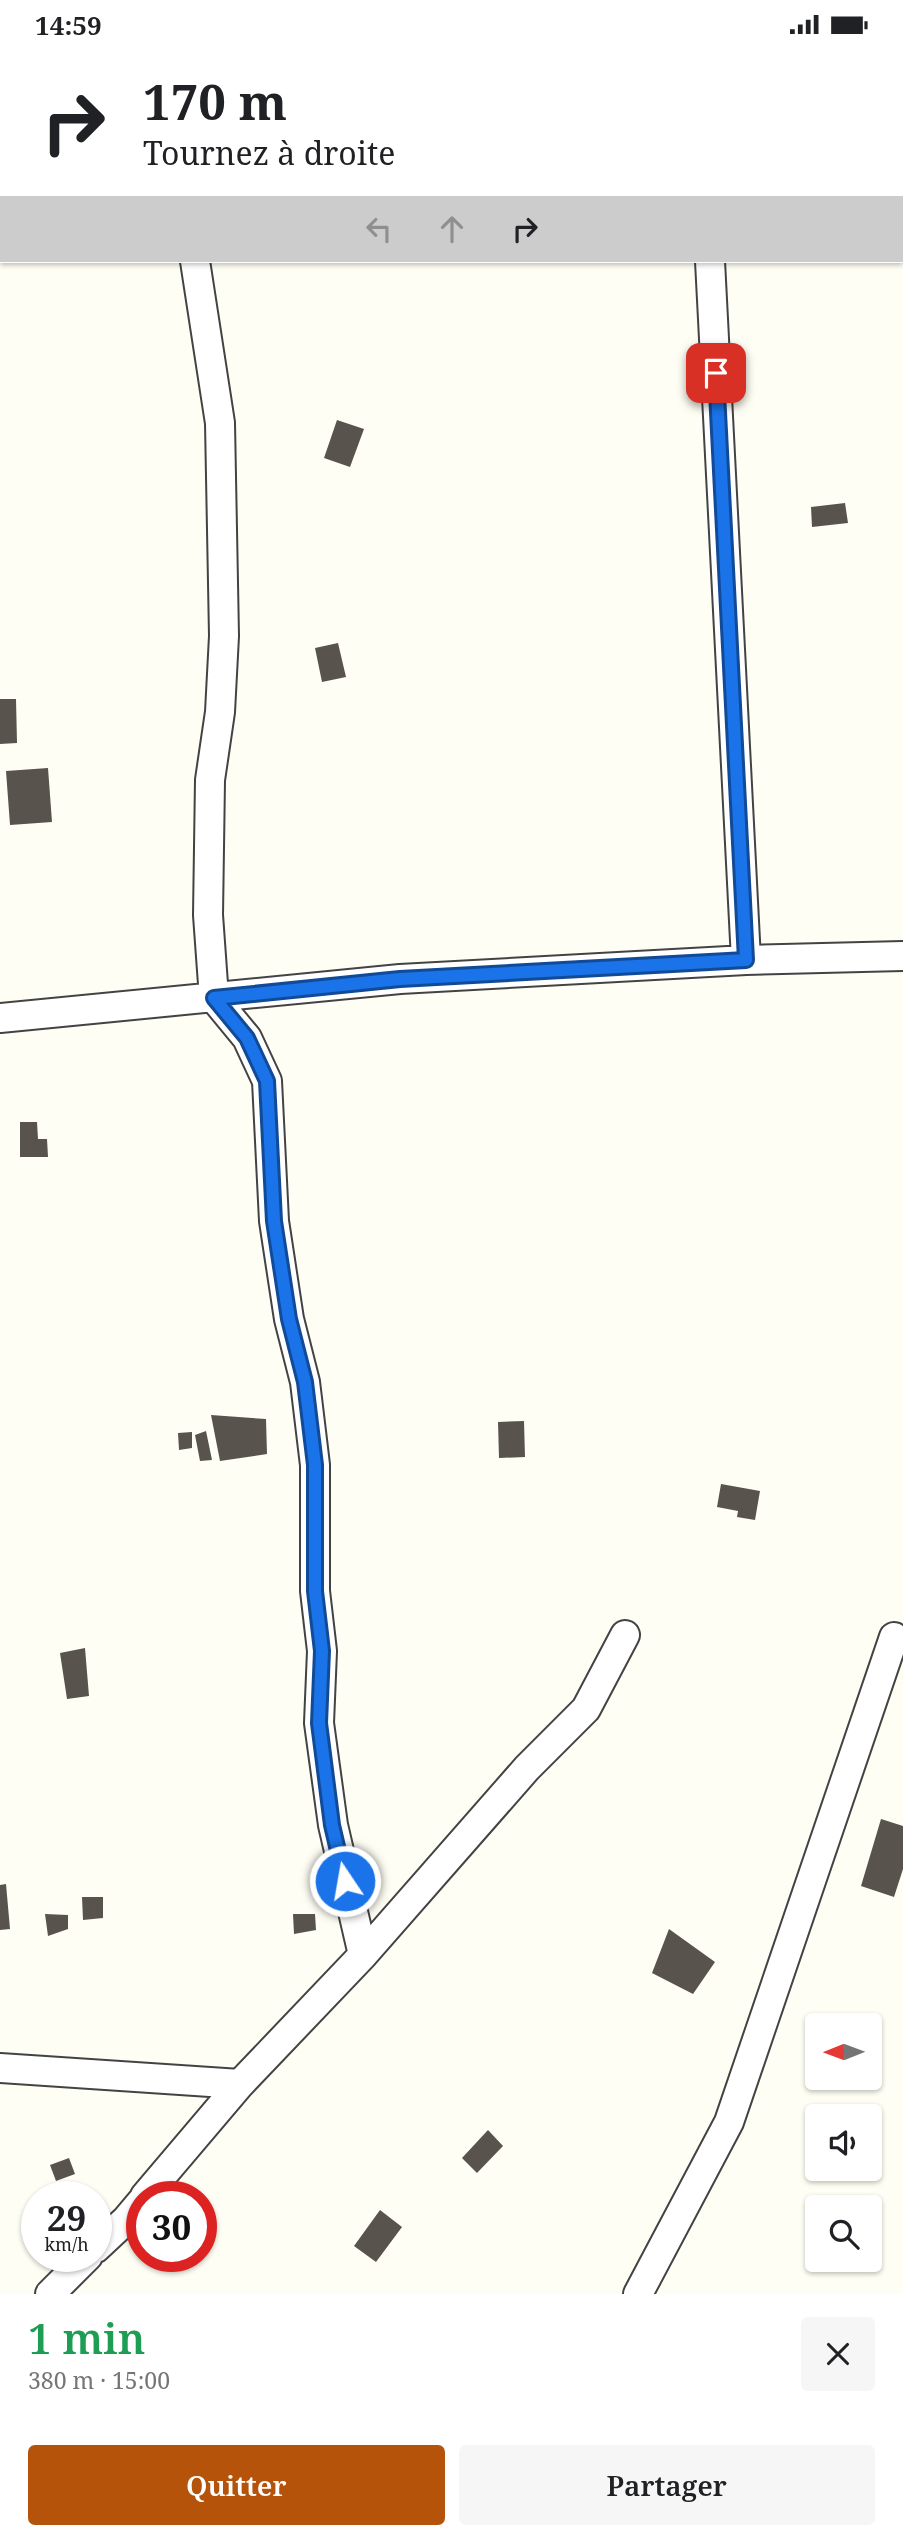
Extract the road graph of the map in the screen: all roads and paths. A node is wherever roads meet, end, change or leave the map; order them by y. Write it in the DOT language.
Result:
graph roads {
  1 [pos="195,263"];
  2 [pos="710,263"];
  3 [pos="903,956"];
  4 [pos="746,960"];
  5 [pos="214,998"];
  6 [pos="0,1018"];
  7 [pos="625,1635"];
  8 [pos="894,1637"];
  9 [pos="363,1955"];
  10 [pos="0,2068"];
  11 [pos="240,2084"];
  12 [pos="158,2181"];
  13 [pos="126,2220"];
  14 [pos="112,2233"];
  15 [pos="72,2272"];
  16 [pos="50,2294"];
  17 [pos="638,2294"];
  1 -- 5 [label="street"];
  2 -- 4 [label="street"];
  3 -- 4 [label="street"];
  4 -- 5 [label="street"];
  5 -- 6 [label="street"];
  5 -- 9 [label="street"];
  7 -- 9 [label="street"];
  8 -- 17 [label="street"];
  9 -- 11 [label="street"];
  10 -- 11 [label="street"];
  11 -- 12 [label="street"];
  13 -- 14 [label="street"];
  15 -- 16 [label="street"];
}
